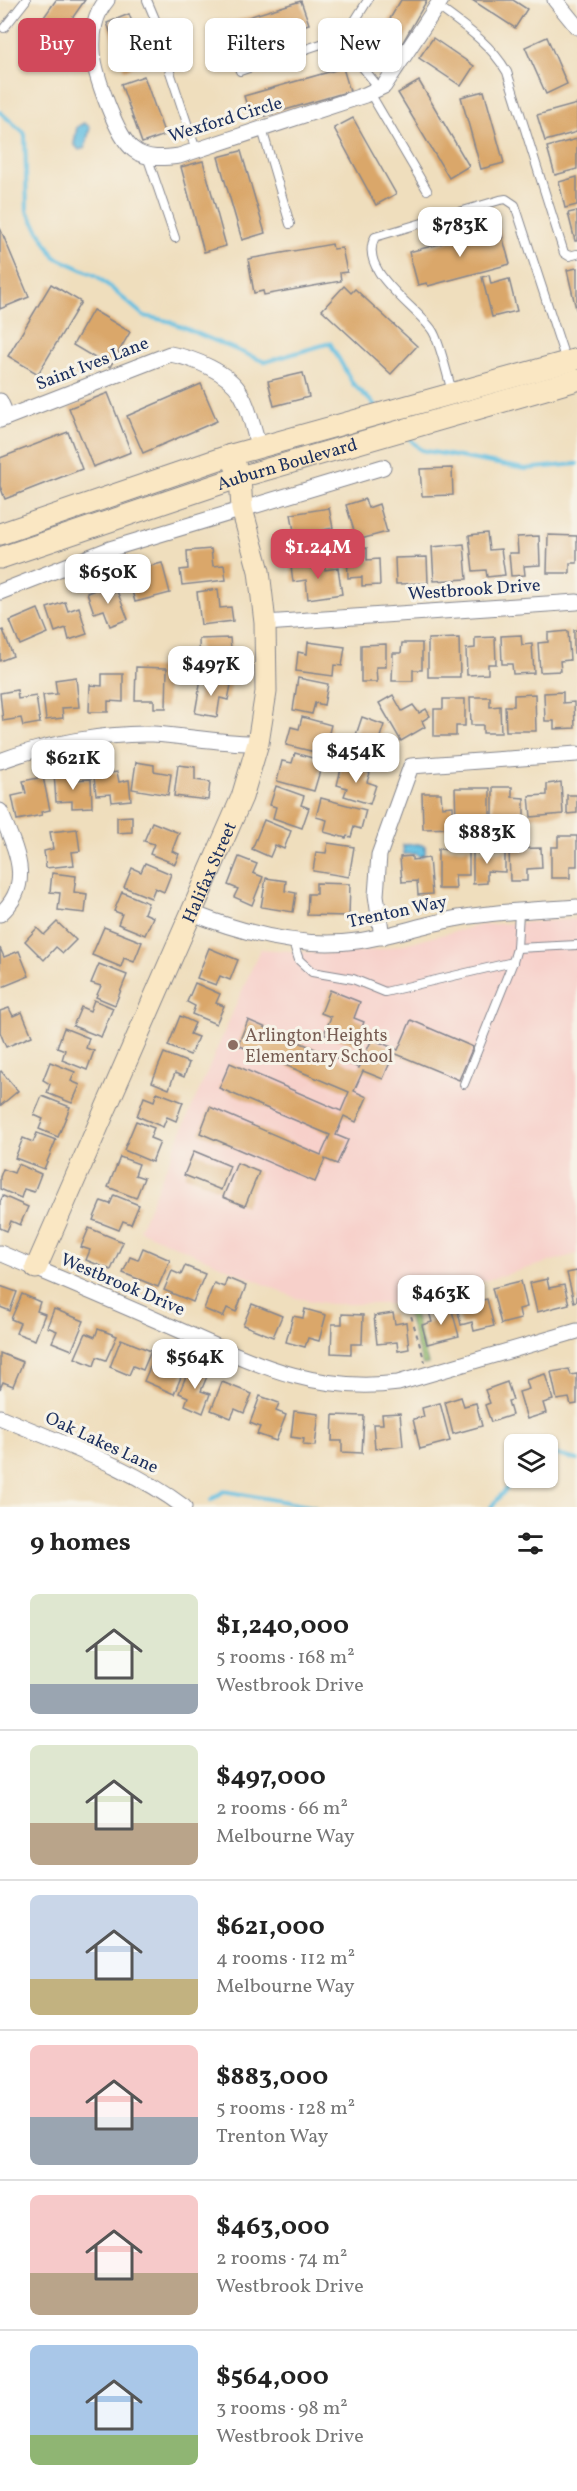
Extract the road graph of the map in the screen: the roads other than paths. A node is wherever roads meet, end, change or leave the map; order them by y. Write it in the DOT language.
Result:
graph roads {
  1 [pos="26,0"];
  2 [pos="107,0"];
  3 [pos="147,0"];
  4 [pos="368,0"];
  5 [pos="555,0"];
  6 [pos="439,3"];
  7 [pos="575,17"];
  8 [pos="357,18"];
  9 [pos="4,28"];
  10 [pos="362,72"];
  11 [pos="375,91"];
  12 [pos="262,129"];
  13 [pos="196,150"];
  14 [pos="147,156"];
  15 [pos="427,190"];
  16 [pos="290,225"];
  17 [pos="175,238"];
  18 [pos="577,254"];
  19 [pos="573,367"];
  20 [pos="453,393"];
  21 [pos="0,401"];
  22 [pos="3,419"];
  23 [pos="259,447"];
  24 [pos="231,455"];
  25 [pos="383,467"];
  26 [pos="240,477"];
  27 [pos="242,509"];
  28 [pos="0,534"];
  29 [pos="0,558"];
  30 [pos="0,592"];
  31 [pos="577,602"];
  32 [pos="265,623"];
  33 [pos="258,743"];
  34 [pos="577,754"];
  35 [pos="0,761"];
  36 [pos="0,811"];
  37 [pos="577,907"];
  38 [pos="519,912"];
  39 [pos="192,913"];
  40 [pos="0,914"];
  41 [pos="382,937"];
  42 [pos="293,942"];
  43 [pos="577,945"];
  44 [pos="517,948"];
  45 [pos="513,962"];
  46 [pos="464,1084"];
  47 [pos="0,1253"];
  48 [pos="36,1268"];
  49 [pos="577,1331"];
  50 [pos="0,1417"];
  51 [pos="184,1507"];
  1 -- 9 [label="lane"];
  2 -- 14 [label="street, Wexford Circle"];
  3 -- 13 [label="lane"];
  4 -- 8 [label="lane"];
  5 -- 7 [label="street"];
  6 -- 11 [label="street"];
  6 -- 18 [label="lane"];
  10 -- 11 [label="lane"];
  11 -- 12 [label="street, Wexford Circle"];
  11 -- 15 [label="lane"];
  12 -- 13 [label="street, Wexford Circle"];
  12 -- 16 [label="lane"];
  13 -- 14 [label="street, Wexford Circle"];
  14 -- 17 [label="lane"];
  19 -- 20 [label="main road, Auburn Boulevard"];
  19 -- 20 [label="lane"];
  19 -- 26 [label="main road, Auburn Boulevard"];
  20 -- 23 [label="main road, Auburn Boulevard"];
  21 -- 22 [label="street"];
  22 -- 23 [label="street, Saint Ives Lane"];
  23 -- 24 [label="main road, Auburn Boulevard"];
  24 -- 26 [label="main road, Halifax Street"];
  24 -- 28 [label="main road, Auburn Boulevard"];
  25 -- 27 [label="street"];
  26 -- 27 [label="main road, Halifax Street"];
  26 -- 29 [label="main road, Auburn Boulevard"];
  27 -- 30 [label="street"];
  27 -- 32 [label="main road, Halifax Street"];
  31 -- 32 [label="street, Westbrook Drive"];
  32 -- 33 [label="main road, Halifax Street"];
  33 -- 35 [label="street"];
  33 -- 39 [label="main road, Halifax Street"];
  34 -- 41 [label="street"];
  36 -- 40 [label="street"];
  37 -- 38 [label="street, Trenton Way"];
  38 -- 41 [label="street, Trenton Way"];
  38 -- 44 [label="lane"];
  39 -- 42 [label="street, Trenton Way"];
  39 -- 48 [label="main road, Halifax Street"];
  41 -- 42 [label="street, Trenton Way"];
  42 -- 45 [label="lane"];
  43 -- 44 [label="lane"];
  44 -- 45 [label="lane"];
  45 -- 46 [label="lane"];
  47 -- 48 [label="street, Westbrook Drive"];
  48 -- 49 [label="street, Westbrook Drive"];
  50 -- 51 [label="street, Oak Lakes Lane"];
}
